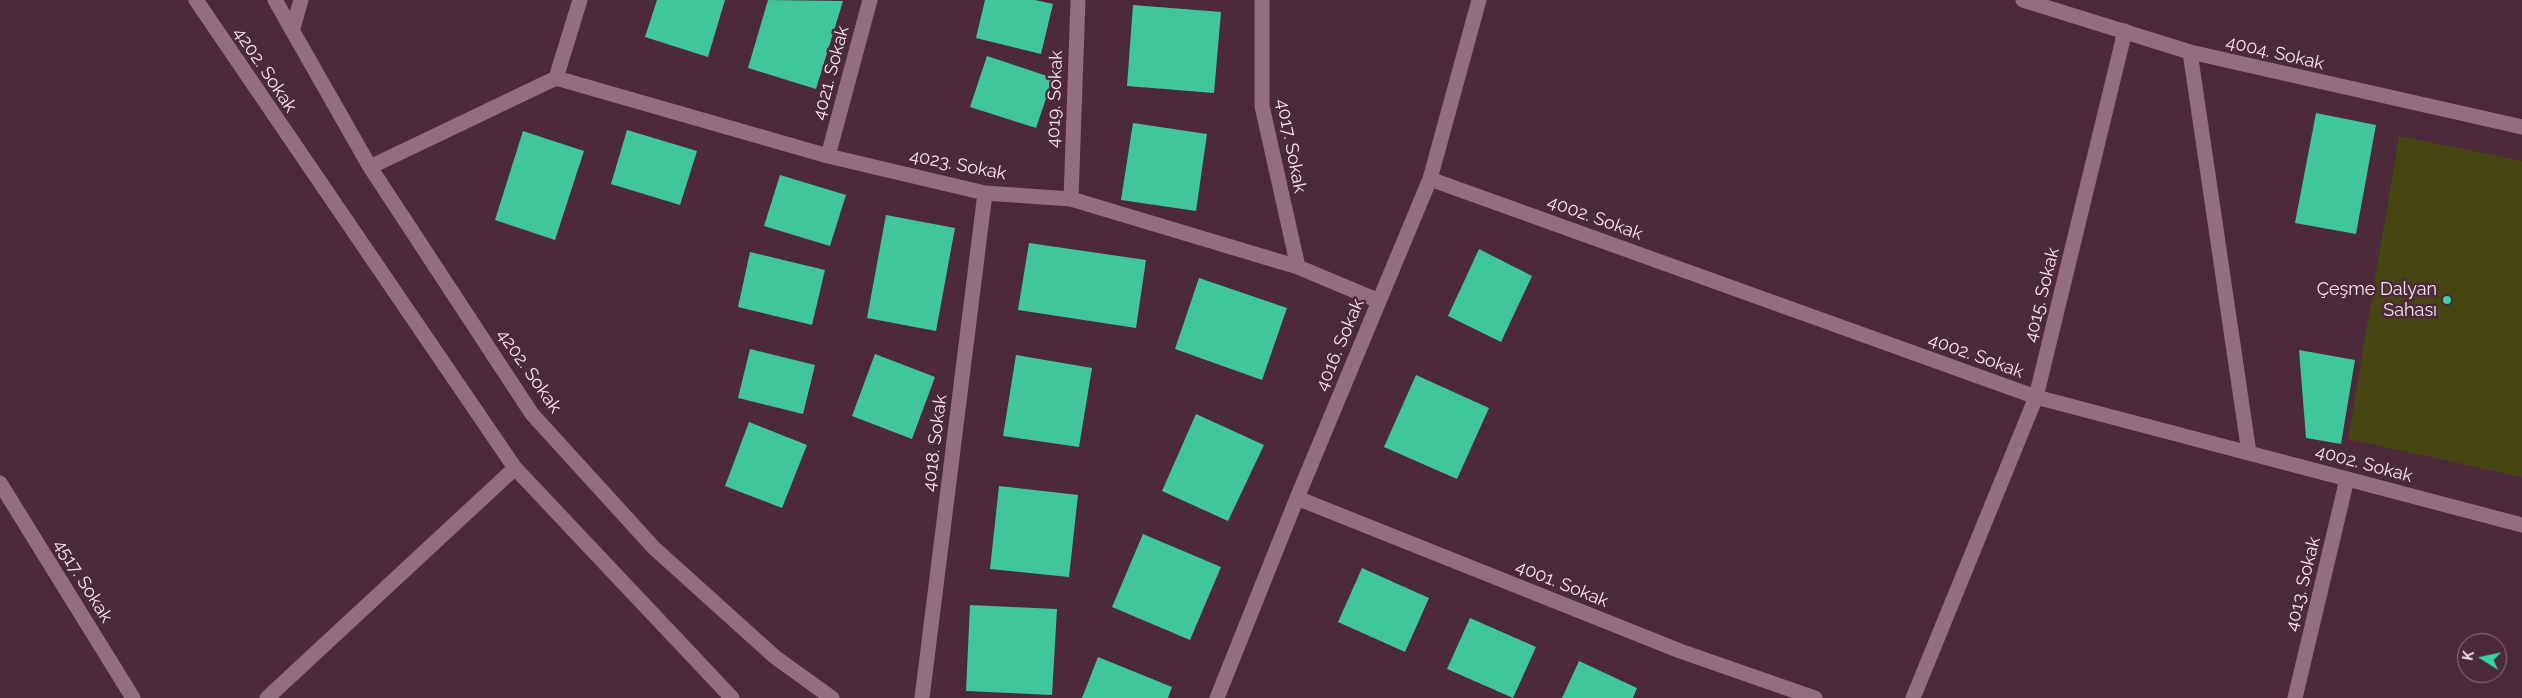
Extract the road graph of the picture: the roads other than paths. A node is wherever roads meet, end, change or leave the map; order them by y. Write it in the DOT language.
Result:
graph roads {
  1 [pos="196,0"];
  2 [pos="275,0"];
  3 [pos="301,0"];
  4 [pos="580,0"];
  5 [pos="870,0"];
  6 [pos="1078,0"];
  7 [pos="1262,0"];
  8 [pos="1479,0"];
  9 [pos="2023,0"];
  10 [pos="293,28"];
  11 [pos="2126,31"];
  12 [pos="2190,52"];
  13 [pos="556,78"];
  14 [pos="2522,127"];
  15 [pos="828,156"];
  16 [pos="370,166"];
  17 [pos="1430,179"];
  18 [pos="984,193"];
  19 [pos="1071,199"];
  20 [pos="1298,267"];
  21 [pos="1379,301"];
  22 [pos="2036,398"];
  23 [pos="2248,453"];
  24 [pos="515,468"];
  25 [pos="2348,479"];
  26 [pos="0,484"];
  27 [pos="1297,498"];
  28 [pos="2522,525"];
  29 [pos="134,698"];
  30 [pos="267,698"];
  31 [pos="732,698"];
  32 [pos="832,698"];
  33 [pos="922,698"];
  34 [pos="1217,698"];
  35 [pos="1815,698"];
  36 [pos="1913,698"];
  37 [pos="2294,698"];
  1 -- 24 [label="street, 4202. Sokak"];
  2 -- 10 [label="street, 4202. Sokak"];
  3 -- 10 [label="street"];
  4 -- 13 [label="street"];
  5 -- 15 [label="street, 4021. Sokak"];
  6 -- 19 [label="street, 4019. Sokak"];
  7 -- 20 [label="street, 4017. Sokak"];
  8 -- 17 [label="street, 4016. Sokak"];
  9 -- 11 [label="street, 4004. Sokak"];
  10 -- 16 [label="street, 4202. Sokak"];
  11 -- 12 [label="street, 4004. Sokak"];
  11 -- 22 [label="street, 4015. Sokak"];
  12 -- 14 [label="street, 4004. Sokak"];
  12 -- 23 [label="street"];
  13 -- 15 [label="street, 4023. Sokak"];
  13 -- 16 [label="street"];
  15 -- 18 [label="street, 4023. Sokak"];
  16 -- 32 [label="street, 4202. Sokak"];
  17 -- 21 [label="street, 4016. Sokak"];
  17 -- 22 [label="street, 4002. Sokak"];
  18 -- 19 [label="street, 4023. Sokak"];
  18 -- 33 [label="street, 4018. Sokak"];
  19 -- 20 [label="street, 4023. Sokak"];
  20 -- 21 [label="street, 4023. Sokak"];
  21 -- 27 [label="street, 4016. Sokak"];
  22 -- 23 [label="street, 4002. Sokak"];
  22 -- 36 [label="street, 4015. Sokak"];
  23 -- 25 [label="street, 4002. Sokak"];
  24 -- 30 [label="street"];
  24 -- 31 [label="street, 4202. Sokak"];
  25 -- 28 [label="street, 4002. Sokak"];
  25 -- 37 [label="street, 4013. Sokak"];
  26 -- 29 [label="street, 4517. Sokak"];
  27 -- 34 [label="street, 4016. Sokak"];
  27 -- 35 [label="street, 4001. Sokak"];
}
